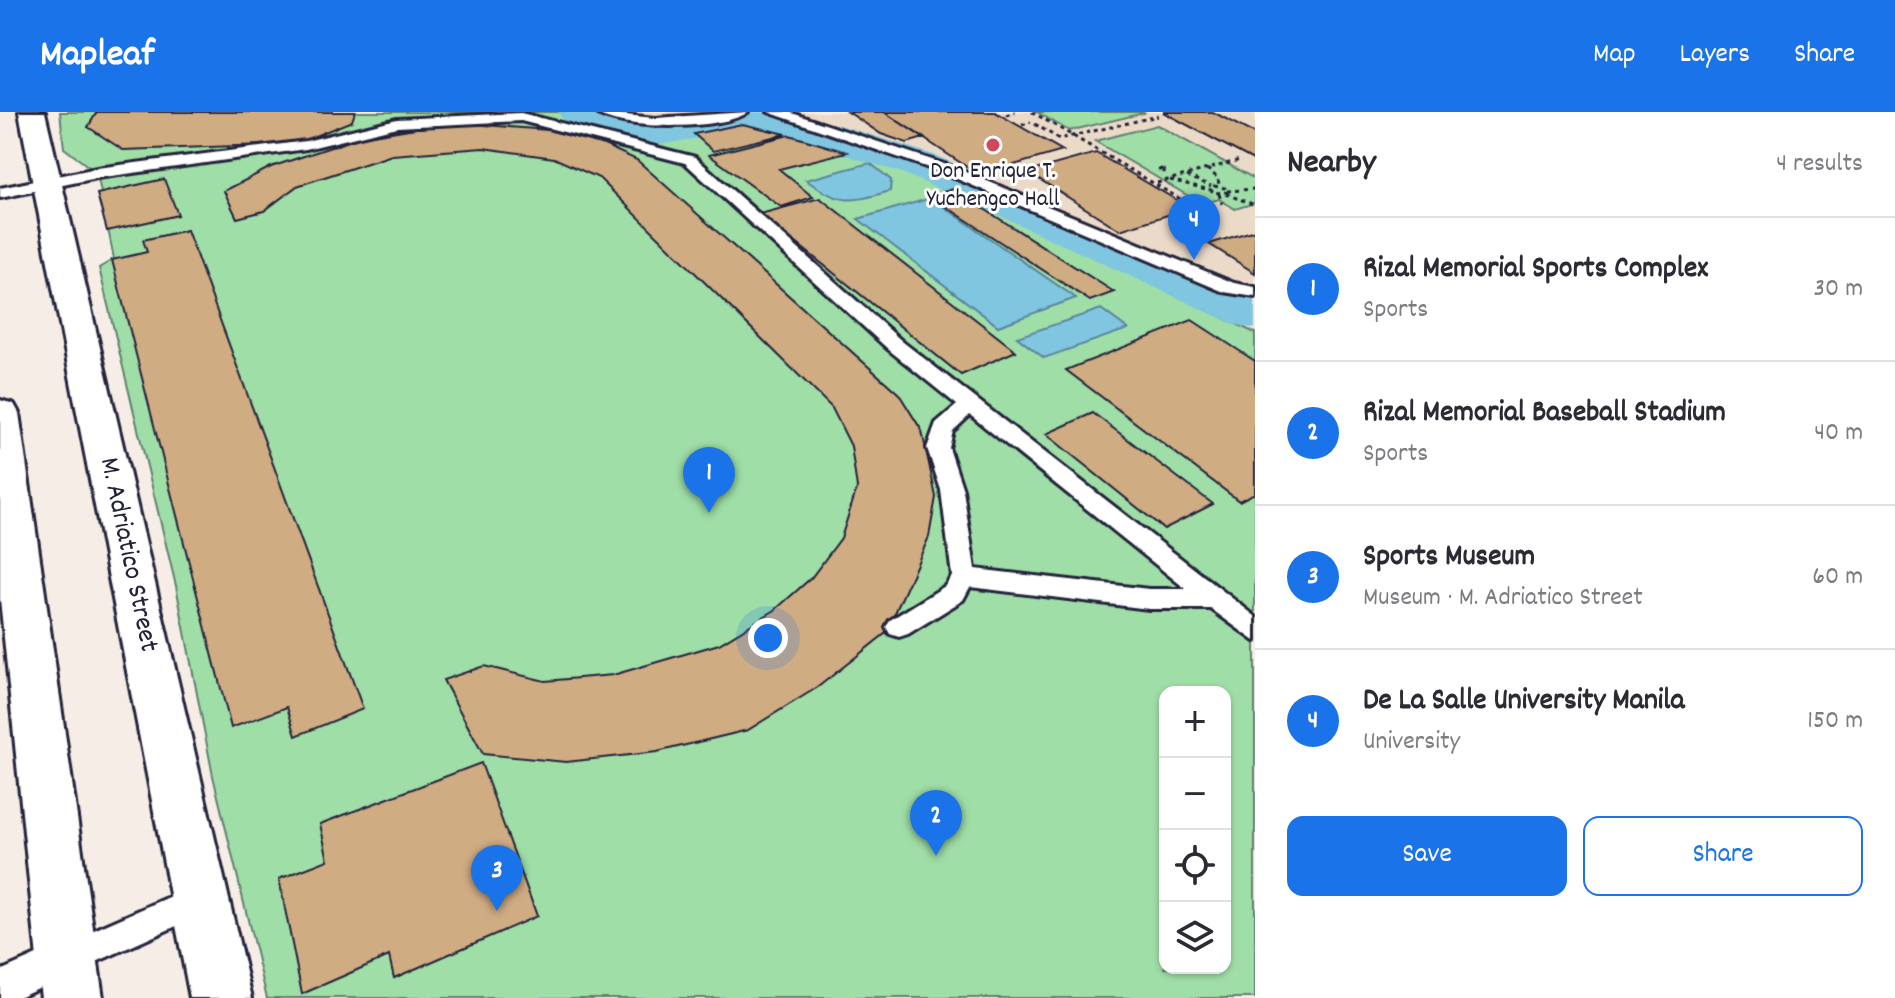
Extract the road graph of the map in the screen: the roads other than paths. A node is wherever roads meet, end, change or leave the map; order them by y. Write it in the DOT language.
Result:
graph roads {
  1 [pos="32,112"];
  2 [pos="602,112"];
  3 [pos="741,112"];
  4 [pos="775,112"];
  5 [pos="369,121"];
  6 [pos="50,182"];
  7 [pos="0,193"];
  8 [pos="1255,292"];
  9 [pos="970,404"];
  10 [pos="0,413"];
  11 [pos="964,577"];
  12 [pos="1216,599"];
  13 [pos="899,627"];
  14 [pos="1255,630"];
  15 [pos="199,900"];
  16 [pos="70,978"];
  17 [pos="0,988"];
  18 [pos="221,998"];
  1 -- 6 [label="street, M. Adriatico Street"];
  2 -- 3 [label="lane"];
  4 -- 8 [label="lane"];
  5 -- 6 [label="lane"];
  5 -- 9 [label="lane"];
  6 -- 7 [label="lane"];
  6 -- 15 [label="street, M. Adriatico Street"];
  9 -- 11 [label="lane"];
  9 -- 12 [label="lane"];
  10 -- 16 [label="street"];
  11 -- 12 [label="lane"];
  11 -- 13 [label="lane"];
  12 -- 14 [label="lane"];
  15 -- 16 [label="lane"];
  15 -- 18 [label="street, M. Adriatico Street"];
  16 -- 17 [label="lane"];
}
